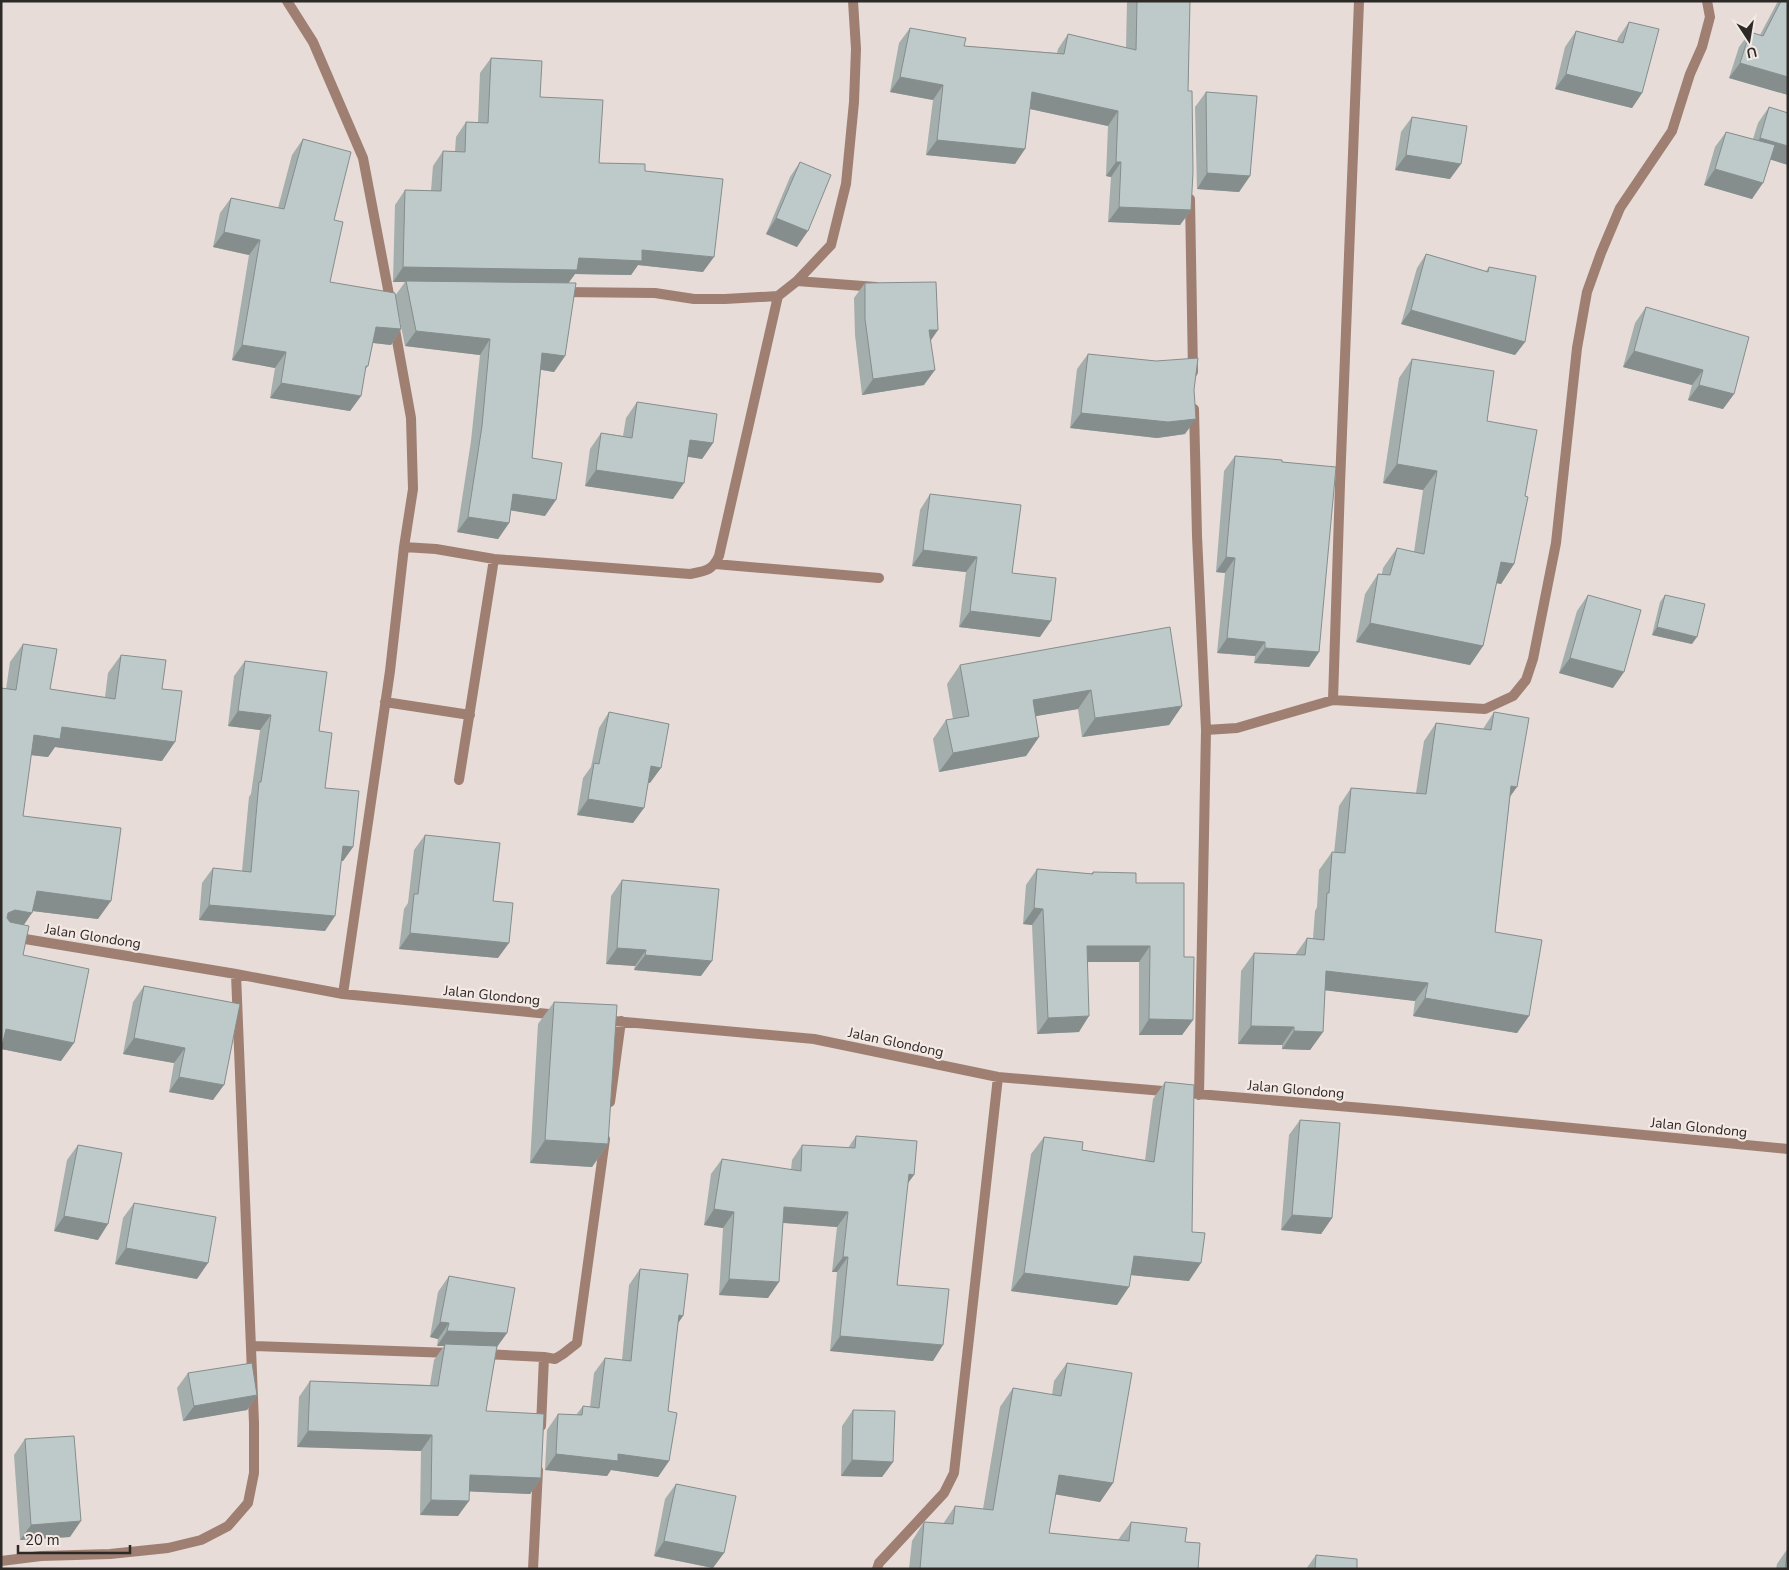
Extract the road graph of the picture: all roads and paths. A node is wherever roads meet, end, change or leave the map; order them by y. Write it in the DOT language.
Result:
graph roads {
  1 [pos="287,1"];
  2 [pos="853,1"];
  3 [pos="1359,1"];
  4 [pos="1707,1"];
  5 [pos="1190,185"];
  6 [pos="796,281"];
  7 [pos="885,288"];
  8 [pos="556,292"];
  9 [pos="778,296"];
  10 [pos="1193,380"];
  11 [pos="1194,399"];
  12 [pos="404,546"];
  13 [pos="494,559"];
  14 [pos="715,564"];
  15 [pos="879,578"];
  16 [pos="1333,700"];
  17 [pos="385,702"];
  18 [pos="470,715"];
  19 [pos="1206,730"];
  20 [pos="459,780"];
  21 [pos="1,935"];
  22 [pos="236,974"];
  23 [pos="343,994"];
  24 [pos="571,1016"];
  25 [pos="591,1018"];
  26 [pos="621,1021"];
  27 [pos="998,1077"];
  28 [pos="1199,1095"];
  29 [pos="609,1110"];
  30 [pos="606,1129"];
  31 [pos="1788,1149"];
  32 [pos="251,1346"];
  33 [pos="544,1357"];
  34 [pos="540,1434"];
  35 [pos="538,1463"];
  36 [pos="1,1561"];
  37 [pos="533,1569"];
  38 [pos="877,1569"];
  1 -- 12 [label="street"];
  2 -- 6 [label="street"];
  3 -- 16 [label="street"];
  4 -- 16 [label="street"];
  5 -- 10 [label="street"];
  6 -- 7 [label="street"];
  6 -- 9 [label="street"];
  8 -- 9 [label="street"];
  9 -- 14 [label="street"];
  11 -- 19 [label="street"];
  12 -- 13 [label="street"];
  12 -- 17 [label="street"];
  13 -- 14 [label="street"];
  13 -- 18 [label="street"];
  14 -- 15 [label="street"];
  16 -- 19 [label="street"];
  17 -- 18 [label="street"];
  17 -- 23 [label="street"];
  18 -- 20 [label="street"];
  19 -- 28 [label="street"];
  21 -- 22 [label="street, Jalan Glondong"];
  22 -- 23 [label="street, Jalan Glondong"];
  22 -- 32 [label="street"];
  23 -- 24 [label="street, Jalan Glondong"];
  25 -- 26 [label="street, Jalan Glondong"];
  26 -- 27 [label="street, Jalan Glondong"];
  26 -- 29 [label="street"];
  27 -- 28 [label="street, Jalan Glondong"];
  27 -- 38 [label="street"];
  28 -- 31 [label="street, Jalan Glondong"];
  30 -- 33 [label="street"];
  32 -- 33 [label="street"];
  32 -- 36 [label="street"];
  33 -- 34 [label="street"];
  35 -- 37 [label="street"];
}
